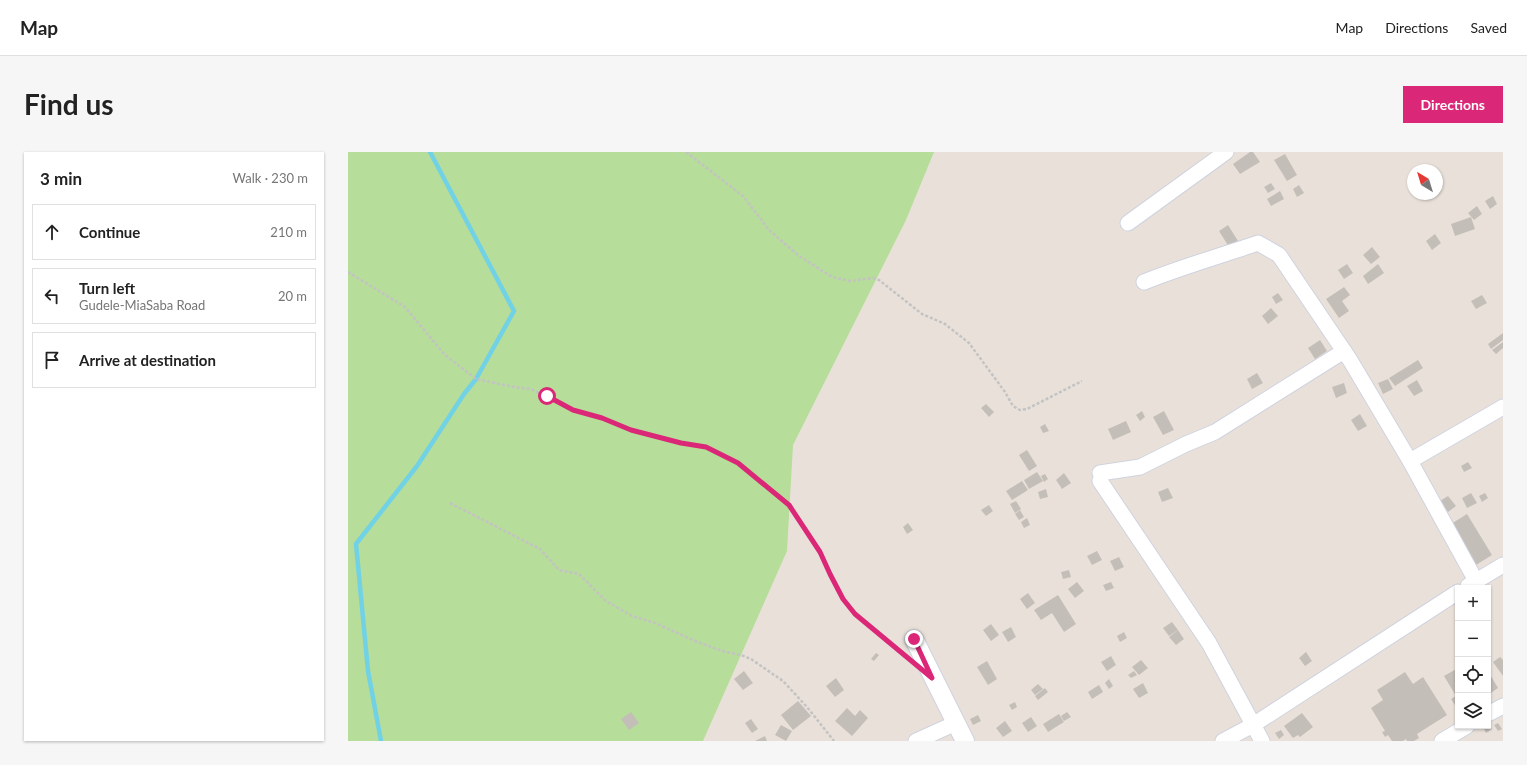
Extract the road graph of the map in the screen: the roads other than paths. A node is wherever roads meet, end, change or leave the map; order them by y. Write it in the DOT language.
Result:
graph roads {
  1 [pos="1226,152"];
  2 [pos="1128,223"];
  3 [pos="1144,282"];
  4 [pos="1344,351"];
  5 [pos="1503,407"];
  6 [pos="1410,461"];
  7 [pos="1503,565"];
  8 [pos="1470,584"];
  9 [pos="1455,594"];
  10 [pos="914,639"];
  11 [pos="1503,706"];
  12 [pos="1491,712"];
  13 [pos="956,722"];
  14 [pos="1253,725"];
  15 [pos="1462,729"];
  16 [pos="916,741"];
  17 [pos="965,741"];
  18 [pos="1223,741"];
  19 [pos="1262,741"];
  20 [pos="1442,741"];
  1 -- 2 [label="street"];
  3 -- 4 [label="street"];
  4 -- 6 [label="street"];
  4 -- 14 [label="street"];
  5 -- 6 [label="street"];
  6 -- 8 [label="street"];
  7 -- 8 [label="street"];
  9 -- 14 [label="street"];
  10 -- 13 [label="street"];
  11 -- 12 [label="street"];
  13 -- 16 [label="street"];
  13 -- 17 [label="street"];
  14 -- 18 [label="street"];
  14 -- 19 [label="street"];
  15 -- 20 [label="street"];
}
